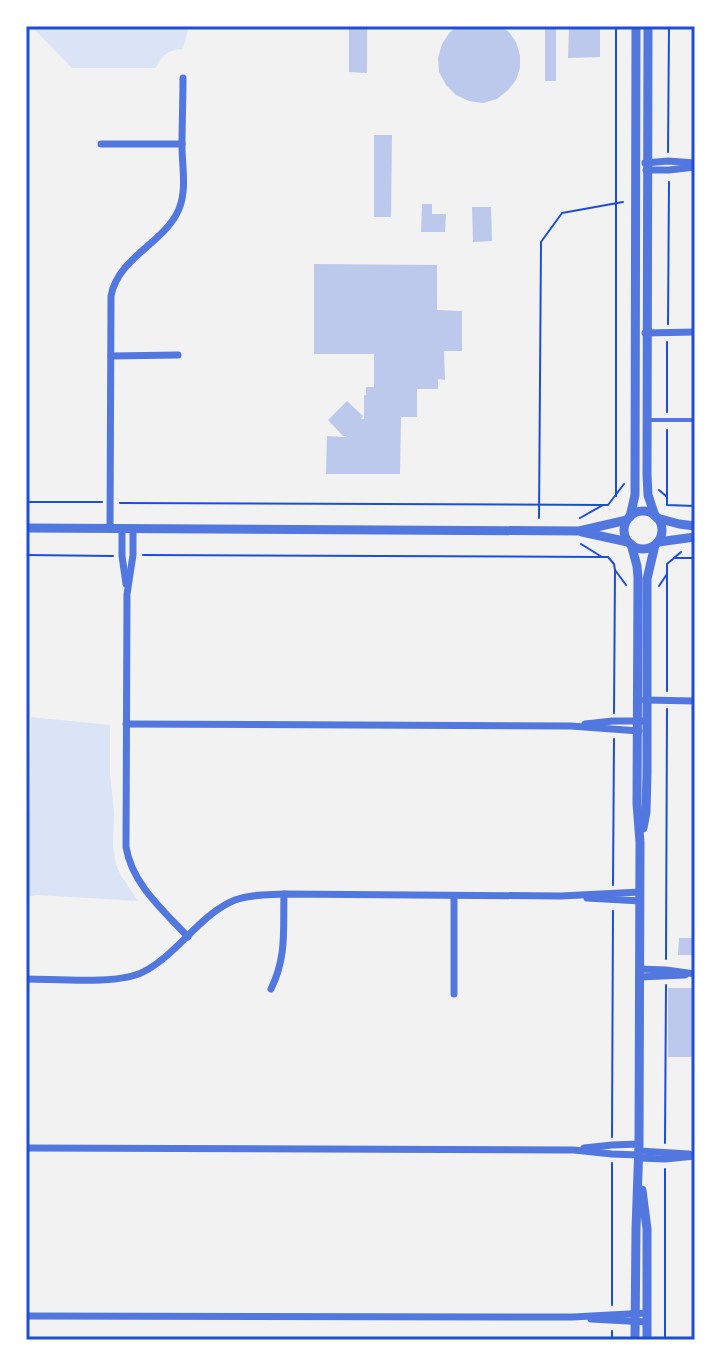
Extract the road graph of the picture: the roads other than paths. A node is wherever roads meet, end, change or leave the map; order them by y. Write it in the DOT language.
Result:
graph roads {
  1 [pos="636,26"];
  2 [pos="648,26"];
  3 [pos="183,78"];
  4 [pos="101,144"];
  5 [pos="182,144"];
  6 [pos="695,165"];
  7 [pos="647,166"];
  8 [pos="636,167"];
  9 [pos="695,332"];
  10 [pos="635,333"];
  11 [pos="647,333"];
  12 [pos="178,355"];
  13 [pos="111,356"];
  14 [pos="641,420"];
  15 [pos="695,420"];
  16 [pos="656,517"];
  17 [pos="629,518"];
  18 [pos="695,526"];
  19 [pos="26,528"];
  20 [pos="110,529"];
  21 [pos="122,529"];
  22 [pos="133,530"];
  23 [pos="579,531"];
  24 [pos="695,537"];
  25 [pos="629,543"];
  26 [pos="656,544"];
  27 [pos="127,594"];
  28 [pos="642,700"];
  29 [pos="695,701"];
  30 [pos="126,724"];
  31 [pos="571,726"];
  32 [pos="642,726"];
  33 [pos="284,894"];
  34 [pos="454,896"];
  35 [pos="640,897"];
  36 [pos="188,937"];
  37 [pos="639,973"];
  38 [pos="695,974"];
  39 [pos="26,979"];
  40 [pos="271,989"];
  41 [pos="454,994"];
  42 [pos="26,1148"];
  43 [pos="574,1150"];
  44 [pos="639,1152"];
  45 [pos="695,1155"];
  46 [pos="26,1316"];
  47 [pos="635,1318"];
  48 [pos="647,1318"];
  49 [pos="635,1340"];
  50 [pos="647,1340"];
  1 -- 8 [label="street"];
  2 -- 7 [label="street"];
  3 -- 5 [label="street"];
  4 -- 5 [label="street"];
  5 -- 13 [label="street"];
  6 -- 7 [label="street"];
  7 -- 8 [label="street"];
  7 -- 11 [label="street"];
  8 -- 10 [label="street"];
  9 -- 11 [label="street"];
  10 -- 11 [label="street"];
  10 -- 14 [label="street"];
  11 -- 14 [label="street"];
  12 -- 13 [label="street"];
  13 -- 20 [label="street"];
  14 -- 15 [label="lane"];
  14 -- 16 [label="street"];
  14 -- 17 [label="street"];
  16 -- 17 [label="street"];
  16 -- 18 [label="street"];
  16 -- 26 [label="street"];
  17 -- 23 [label="street"];
  17 -- 25 [label="street"];
  19 -- 20 [label="street"];
  20 -- 21 [label="street"];
  21 -- 22 [label="street"];
  21 -- 27 [label="street"];
  22 -- 23 [label="street"];
  22 -- 27 [label="street"];
  23 -- 25 [label="street"];
  24 -- 26 [label="street"];
  25 -- 26 [label="street"];
  25 -- 28 [label="street"];
  26 -- 28 [label="street"];
  27 -- 30 [label="street"];
  28 -- 29 [label="street"];
  28 -- 32 [label="street"];
  30 -- 31 [label="street"];
  30 -- 36 [label="street"];
  31 -- 32 [label="street"];
  31 -- 32 [label="street"];
  32 -- 35 [label="street"];
  33 -- 34 [label="street"];
  33 -- 36 [label="street"];
  33 -- 40 [label="street"];
  34 -- 35 [label="street"];
  34 -- 41 [label="street"];
  35 -- 37 [label="street"];
  36 -- 39 [label="street"];
  37 -- 38 [label="street"];
  37 -- 44 [label="street"];
  42 -- 43 [label="street"];
  43 -- 44 [label="street"];
  43 -- 44 [label="street"];
  44 -- 45 [label="street"];
  44 -- 47 [label="street"];
  44 -- 48 [label="street"];
  46 -- 47 [label="street"];
  47 -- 48 [label="street"];
  47 -- 49 [label="street"];
  48 -- 50 [label="street"];
}
